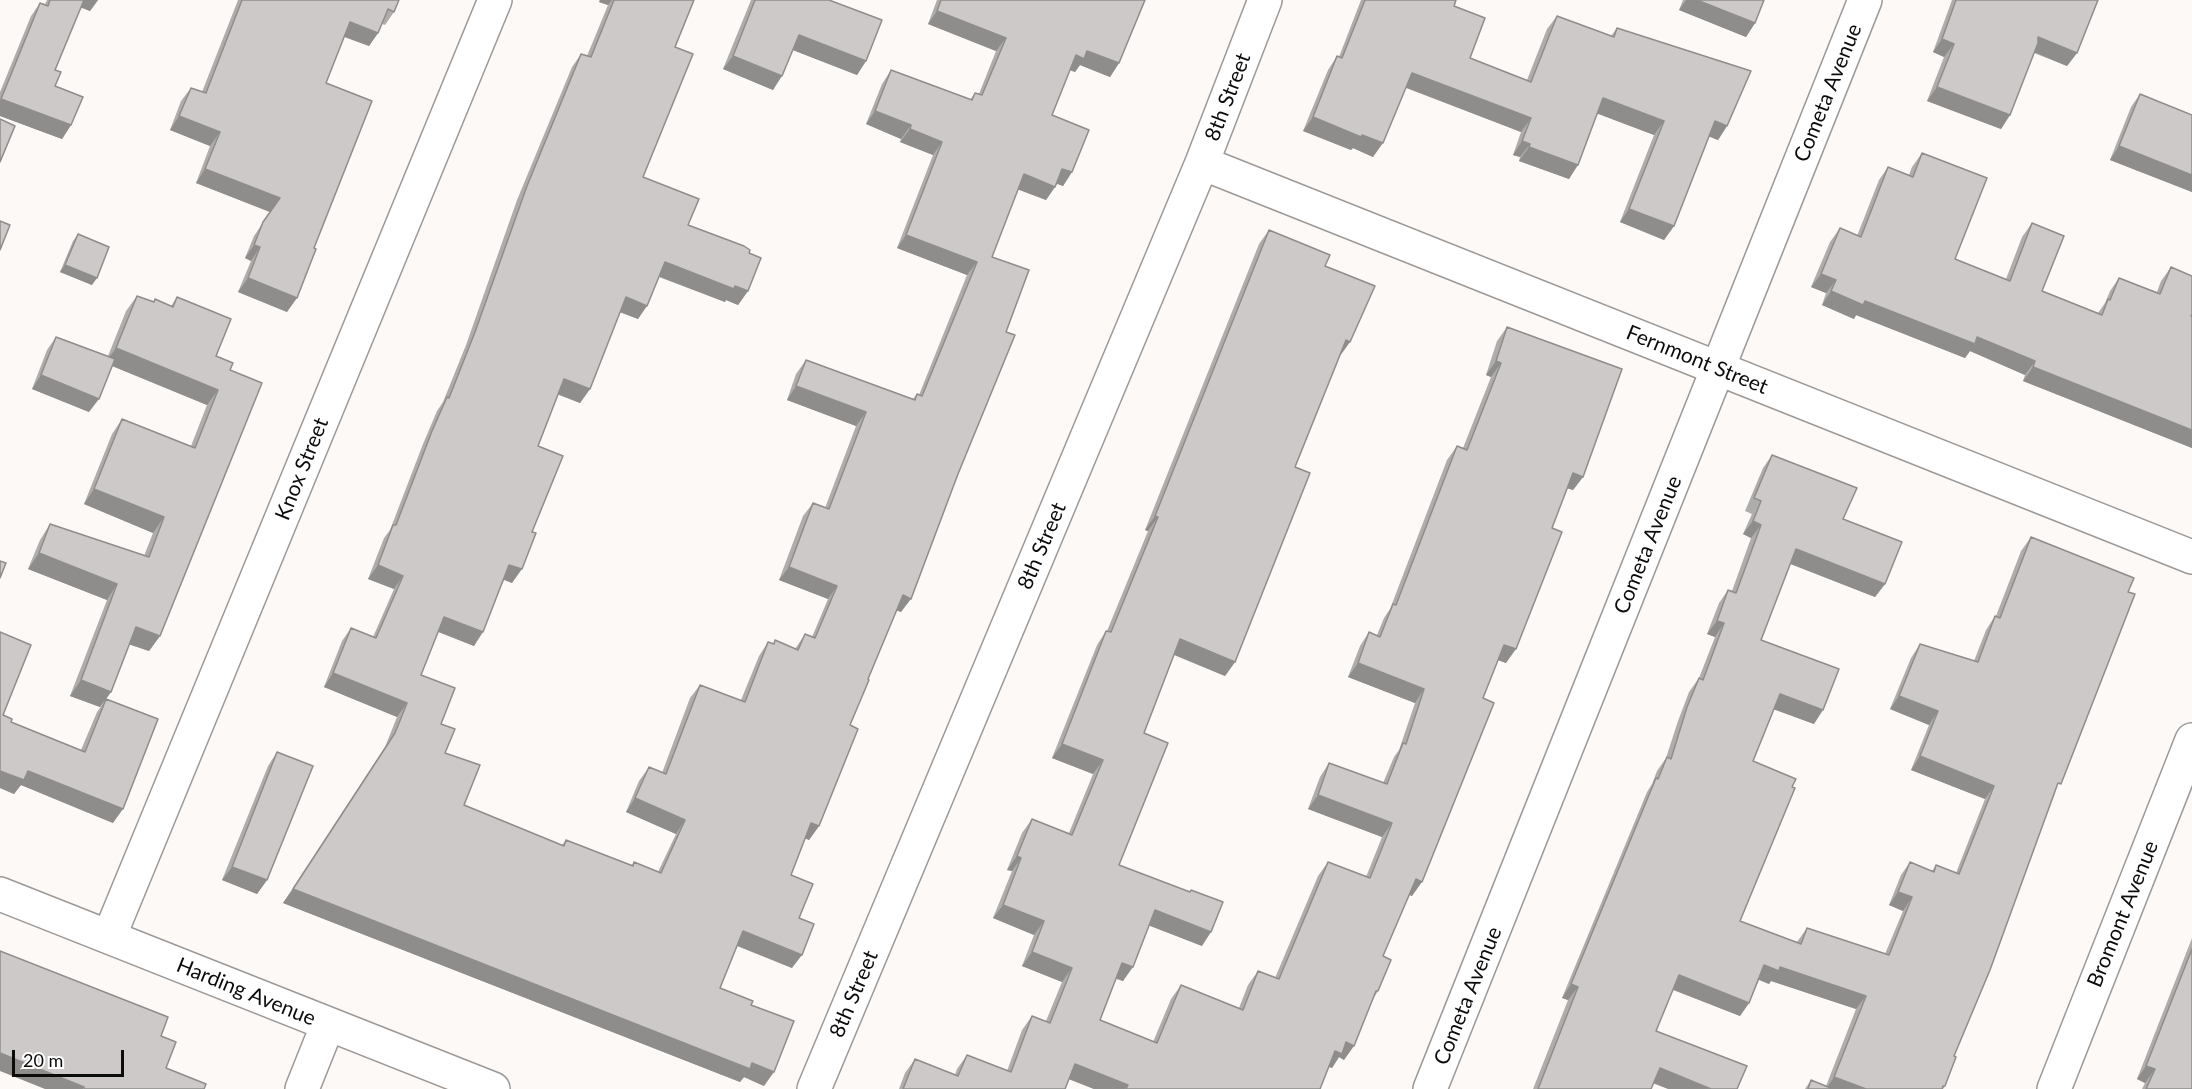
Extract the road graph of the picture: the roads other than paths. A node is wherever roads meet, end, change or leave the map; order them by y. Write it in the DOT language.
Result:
graph roads {
  1 [pos="495,0"];
  2 [pos="1265,0"];
  3 [pos="1865,0"];
  4 [pos="1202,164"];
  5 [pos="1718,369"];
  6 [pos="2192,557"];
  7 [pos="2192,740"];
  8 [pos="0,894"];
  9 [pos="109,937"];
  10 [pos="328,1024"];
  11 [pos="302,1089"];
  12 [pos="493,1089"];
  13 [pos="814,1089"];
  14 [pos="1430,1089"];
  15 [pos="2054,1089"];
  1 -- 9 [label="street, Knox Street"];
  2 -- 4 [label="street, 8th Street"];
  3 -- 5 [label="street, Cometa Avenue"];
  4 -- 5 [label="street, Fernmont Street"];
  4 -- 13 [label="street, 8th Street"];
  5 -- 6 [label="street, Fernmont Street"];
  5 -- 14 [label="street, Cometa Avenue"];
  7 -- 15 [label="street, Bromont Avenue"];
  8 -- 9 [label="street, Harding Avenue"];
  9 -- 10 [label="street, Harding Avenue"];
  10 -- 11 [label="street"];
  10 -- 12 [label="street, Harding Avenue"];
}
